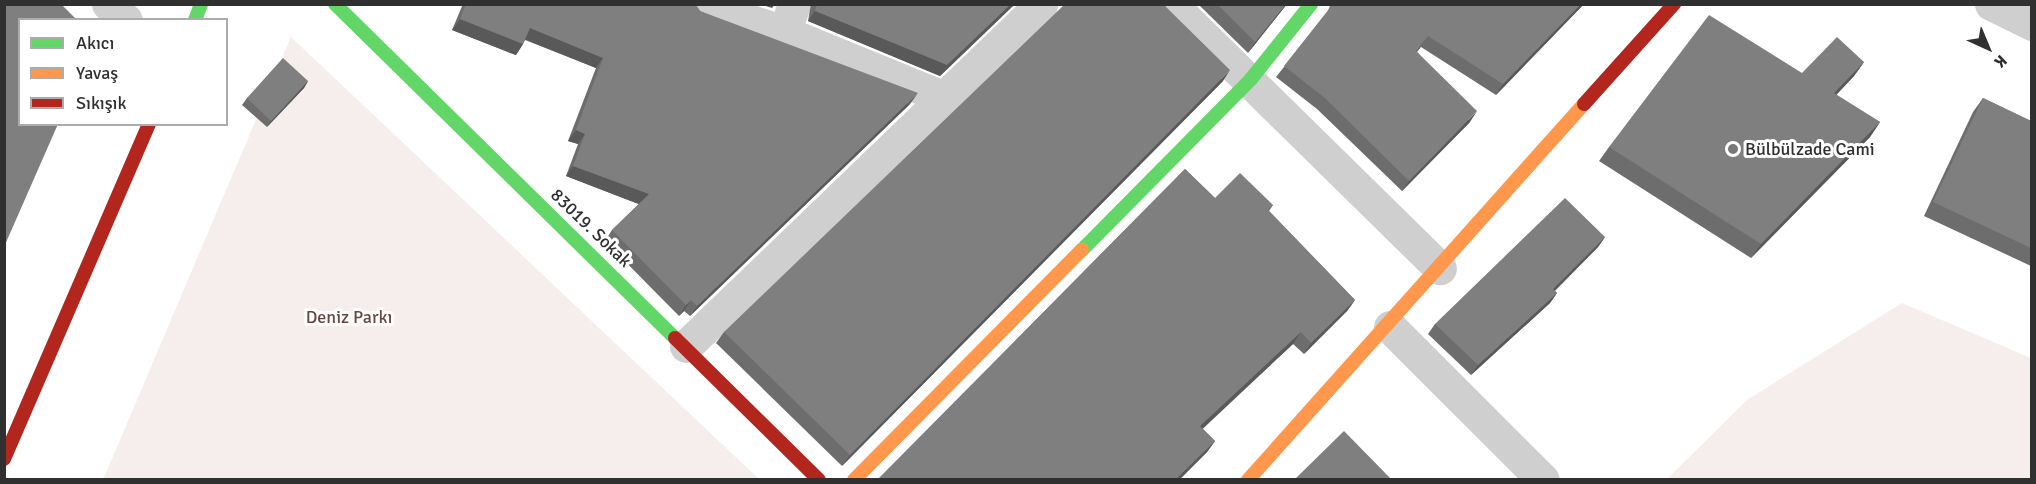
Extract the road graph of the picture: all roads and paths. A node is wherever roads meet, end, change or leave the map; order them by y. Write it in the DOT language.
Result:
graph roads {
  1 [pos="108,4"];
  2 [pos="335,4"];
  3 [pos="699,4"];
  4 [pos="1041,4"];
  5 [pos="1171,4"];
  6 [pos="1311,4"];
  7 [pos="1674,4"];
  8 [pos="1991,4"];
  9 [pos="124,18"];
  10 [pos="789,18"];
  11 [pos="2031,24"];
  12 [pos="1251,79"];
  13 [pos="947,99"];
  14 [pos="149,126"];
  15 [pos="1440,267"];
  16 [pos="1390,327"];
  17 [pos="687,346"];
  18 [pos="4,459"];
  19 [pos="819,480"];
  20 [pos="854,480"];
  21 [pos="1248,480"];
  22 [pos="1543,480"];
  1 -- 9 [label="street"];
  2 -- 17 [label="street, 83019. Sokak"];
  3 -- 10 [label="street"];
  4 -- 13 [label="street"];
  5 -- 12 [label="street"];
  6 -- 12 [label="street"];
  7 -- 15 [label="street"];
  8 -- 11 [label="street"];
  10 -- 13 [label="street"];
  12 -- 15 [label="street"];
  12 -- 20 [label="street"];
  13 -- 17 [label="street"];
  14 -- 18 [label="street"];
  15 -- 16 [label="street"];
  16 -- 21 [label="street"];
  16 -- 22 [label="street"];
  17 -- 19 [label="street, 83019. Sokak"];
}
